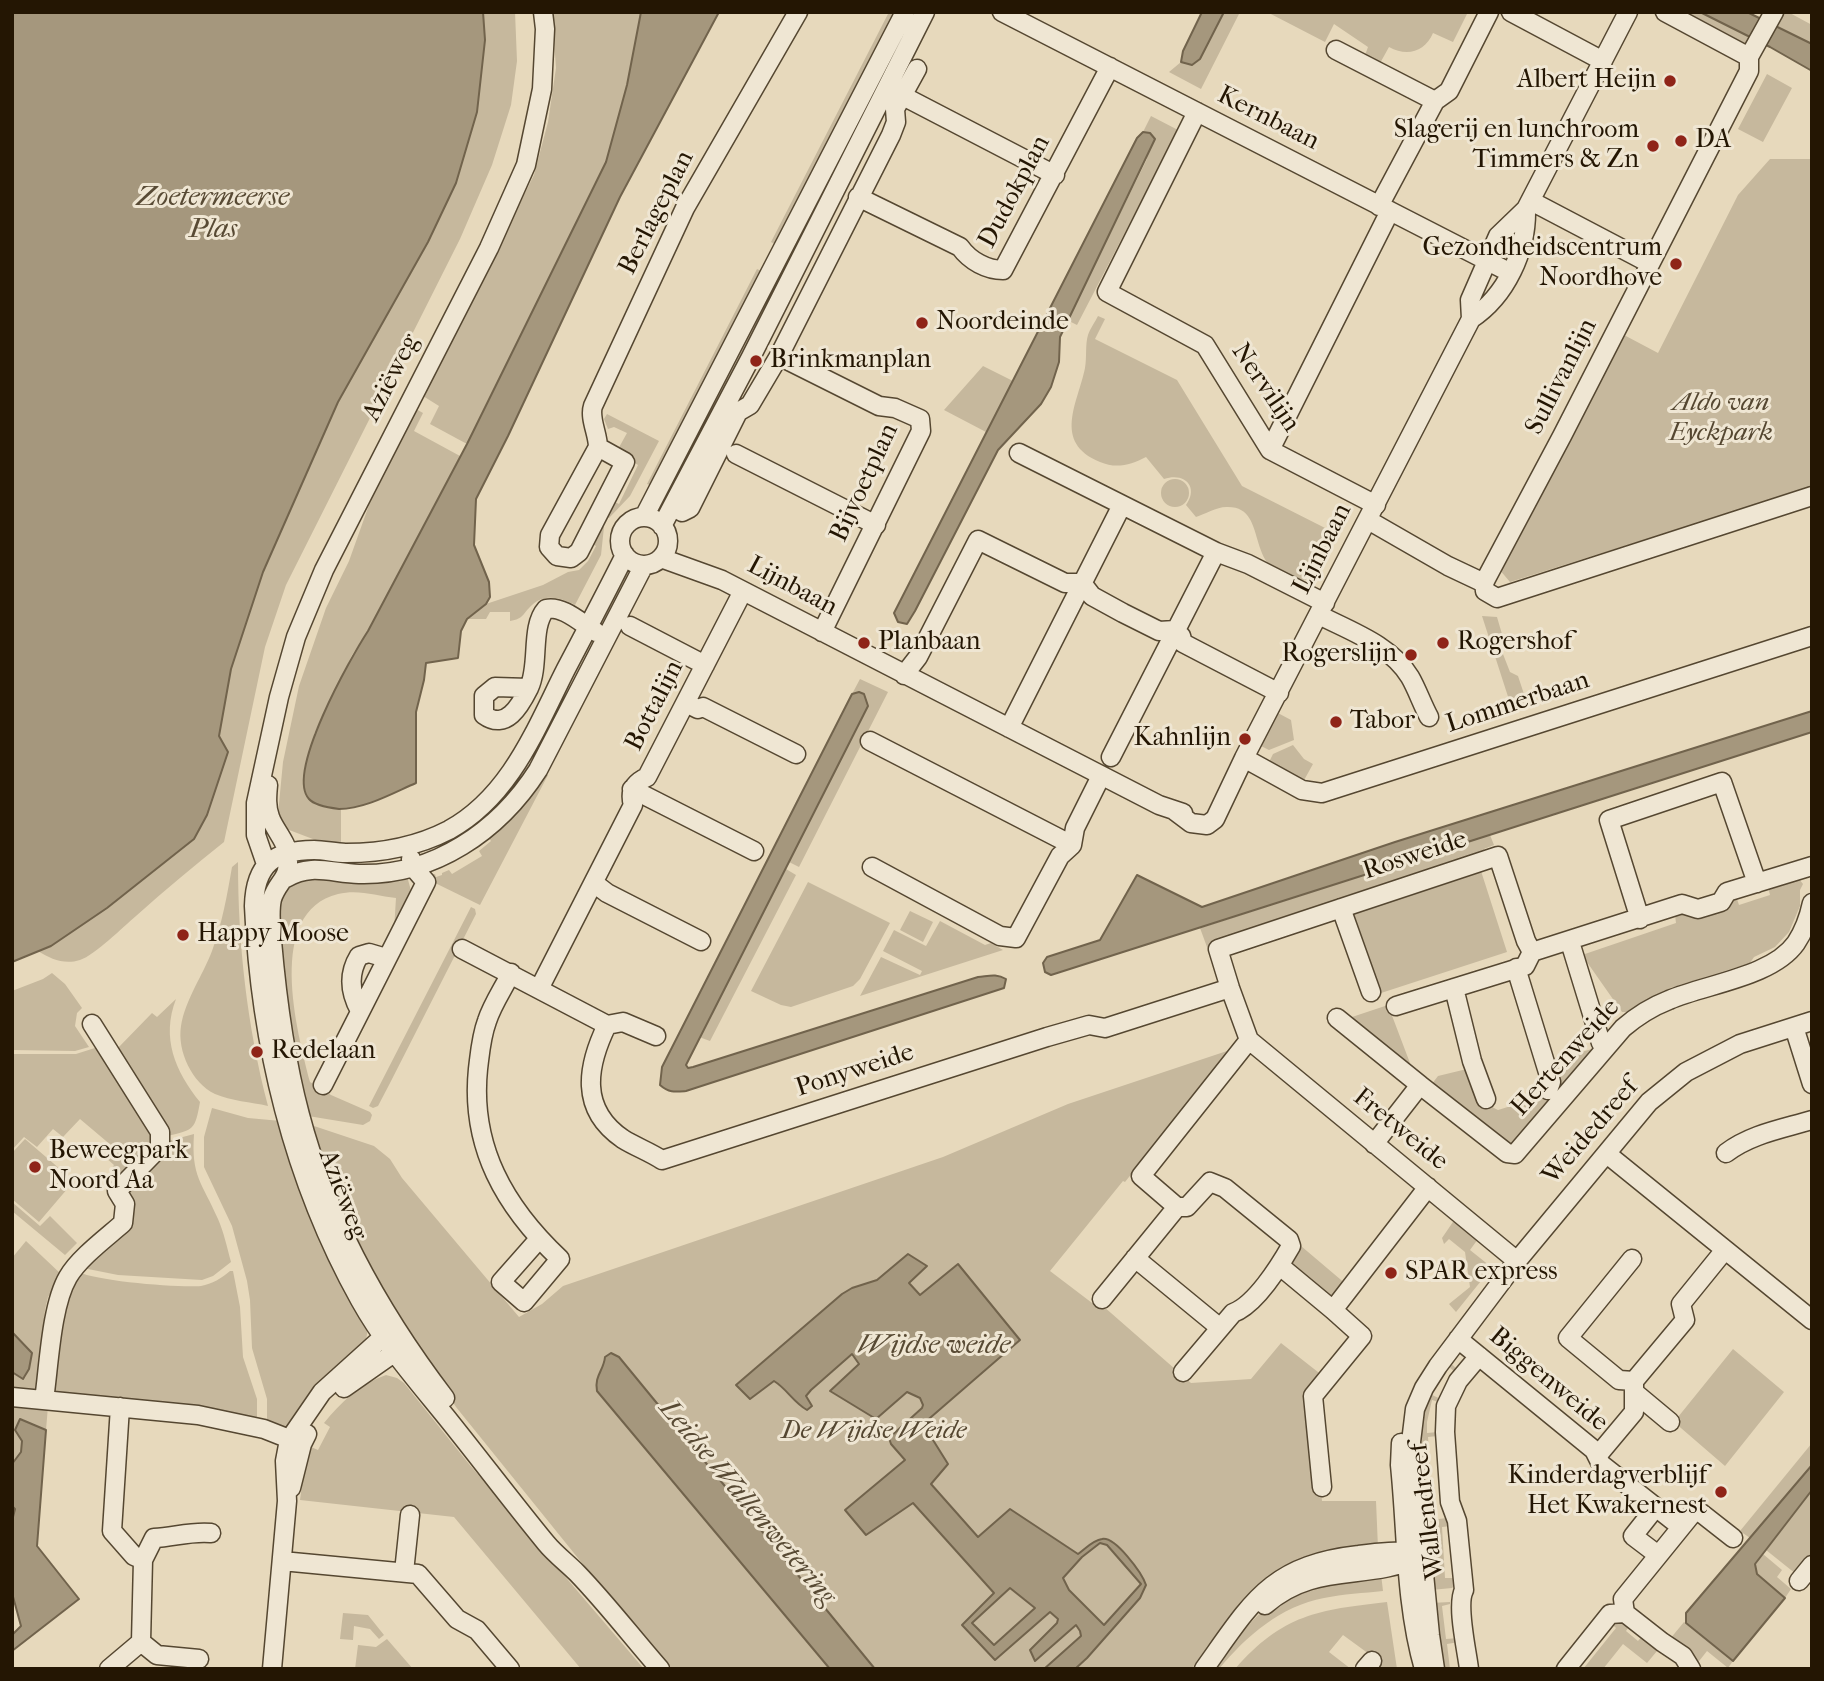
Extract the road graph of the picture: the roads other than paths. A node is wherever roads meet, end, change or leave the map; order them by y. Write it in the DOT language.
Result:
graph roads {
  1 [pos="543,12"];
  2 [pos="797,12"];
  3 [pos="905,12"];
  4 [pos="925,12"];
  5 [pos="1002,12"];
  6 [pos="1489,12"];
  7 [pos="1511,12"];
  8 [pos="1628,12"];
  9 [pos="1665,12"];
  10 [pos="1774,12"];
  11 [pos="1336,50"];
  12 [pos="1749,57"];
  13 [pos="1603,61"];
  14 [pos="1110,67"];
  15 [pos="917,69"];
  16 [pos="901,95"];
  17 [pos="1435,101"];
  18 [pos="1191,109"];
  19 [pos="869,124"];
  20 [pos="891,135"];
  21 [pos="1055,175"];
  22 [pos="858,197"];
  23 [pos="1529,205"];
  24 [pos="1385,208"];
  25 [pos="1486,260"];
  26 [pos="1649,263"];
  27 [pos="1509,272"];
  28 [pos="1471,319"];
  29 [pos="779,356"];
  30 [pos="737,385"];
  31 [pos="756,395"];
  32 [pos="598,447"];
  33 [pos="1270,450"];
  34 [pos="1019,453"];
  35 [pos="736,454"];
  36 [pos="1812,496"];
  37 [pos="1122,505"];
  38 [pos="681,512"];
  39 [pos="1372,512"];
  40 [pos="644,517"];
  41 [pos="876,525"];
  42 [pos="659,548"];
  43 [pos="1216,552"];
  44 [pos="625,555"];
  45 [pos="1486,580"];
  46 [pos="1082,583"];
  47 [pos="743,591"];
  48 [pos="1322,609"];
  49 [pos="630,626"];
  50 [pos="587,627"];
  51 [pos="1175,630"];
  52 [pos="822,632"];
  53 [pos="1812,636"];
  54 [pos="606,640"];
  55 [pos="705,666"];
  56 [pos="904,675"];
  57 [pos="529,688"];
  58 [pos="1279,693"];
  59 [pos="686,703"];
  60 [pos="1429,717"];
  61 [pos="1009,728"];
  62 [pos="870,741"];
  63 [pos="796,754"];
  64 [pos="1111,757"];
  65 [pos="1244,758"];
  66 [pos="266,765"];
  67 [pos="1101,776"];
  68 [pos="632,789"];
  69 [pos="409,845"];
  70 [pos="1072,845"];
  71 [pos="754,851"];
  72 [pos="288,853"];
  73 [pos="266,864"];
  74 [pos="413,867"];
  75 [pos="872,867"];
  76 [pos="1811,871"];
  77 [pos="286,878"];
  78 [pos="594,883"];
  79 [pos="1756,883"];
  80 [pos="1812,903"];
  81 [pos="1341,908"];
  82 [pos="1640,919"];
  83 [pos="701,941"];
  84 [pos="1570,942"];
  85 [pos="462,949"];
  86 [pos="1532,952"];
  87 [pos="386,958"];
  88 [pos="1516,968"];
  89 [pos="511,973"];
  90 [pos="1230,988"];
  91 [pos="1454,988"];
  92 [pos="539,989"];
  93 [pos="1371,992"];
  94 [pos="1396,1006"];
  95 [pos="360,1011"];
  96 [pos="1337,1018"];
  97 [pos="92,1024"];
  98 [pos="1803,1024"];
  99 [pos="607,1025"];
  100 [pos="656,1036"];
  101 [pos="1249,1040"];
  102 [pos="1601,1043"];
  103 [pos="1812,1084"];
  104 [pos="323,1085"];
  105 [pos="1420,1085"];
  106 [pos="286,1088"];
  107 [pos="1548,1090"];
  108 [pos="1486,1099"];
  109 [pos="1812,1120"];
  110 [pos="1374,1144"];
  111 [pos="1726,1153"];
  112 [pos="1607,1154"];
  113 [pos="308,1163"];
  114 [pos="1428,1187"];
  115 [pos="1177,1207"];
  116 [pos="539,1239"];
  117 [pos="1724,1251"];
  118 [pos="1135,1258"];
  119 [pos="1632,1259"];
  120 [pos="1517,1262"];
  121 [pos="1280,1266"];
  122 [pos="1102,1299"];
  123 [pos="1333,1310"];
  124 [pos="1812,1320"];
  125 [pos="1219,1327"];
  126 [pos="383,1337"];
  127 [pos="1458,1339"];
  128 [pos="398,1345"];
  129 [pos="1479,1356"];
  130 [pos="1183,1372"];
  131 [pos="1634,1387"];
  132 [pos="12,1398"];
  133 [pos="44,1400"];
  134 [pos="120,1407"];
  135 [pos="1670,1422"];
  136 [pos="295,1442"];
  137 [pos="1598,1455"];
  138 [pos="1322,1487"];
  139 [pos="1656,1507"];
  140 [pos="410,1515"];
  141 [pos="1681,1527"];
  142 [pos="211,1532"];
  143 [pos="1733,1538"];
  144 [pos="1658,1555"];
  145 [pos="1415,1556"];
  146 [pos="144,1560"];
  147 [pos="282,1561"];
  148 [pos="1812,1565"];
  149 [pos="404,1572"];
  150 [pos="1799,1581"];
  151 [pos="1625,1613"];
  152 [pos="141,1642"];
  153 [pos="199,1659"];
  154 [pos="109,1669"];
  155 [pos="272,1669"];
  156 [pos="510,1669"];
  157 [pos="660,1669"];
  158 [pos="1205,1669"];
  159 [pos="1424,1669"];
  160 [pos="1435,1669"];
  161 [pos="1469,1669"];
  162 [pos="1566,1669"];
  163 [pos="1691,1669"];
  1 -- 66 [label="street, Aziëweg"];
  2 -- 32 [label="street, Berlageplan"];
  3 -- 40 [label="street"];
  4 -- 19 [label="street"];
  5 -- 14 [label="street, Kernbaan"];
  6 -- 17 [label="street"];
  7 -- 13 [label="street"];
  8 -- 13 [label="street, Lijnbaan"];
  9 -- 12 [label="street"];
  10 -- 12 [label="street, Sullivanlijn"];
  11 -- 17 [label="street"];
  12 -- 26 [label="street, Sullivanlijn"];
  13 -- 23 [label="street, Lijnbaan"];
  14 -- 18 [label="street, Kernbaan"];
  14 -- 21 [label="street, Dudokplan"];
  15 -- 16 [label="street"];
  16 -- 20 [label="street"];
  16 -- 21 [label="street"];
  17 -- 24 [label="street"];
  18 -- 24 [label="street, Kernbaan"];
  18 -- 33 [label="street, Nervilijn"];
  19 -- 20 [label="street"];
  19 -- 30 [label="street"];
  20 -- 22 [label="street"];
  21 -- 22 [label="street, Dudokplan"];
  22 -- 29 [label="street"];
  23 -- 25 [label="street, Lijnbaan"];
  23 -- 26 [label="street"];
  23 -- 27 [label="street, Lijnbaan"];
  24 -- 25 [label="street, Kernbaan"];
  24 -- 33 [label="street"];
  25 -- 27 [label="street, Kernbaan"];
  25 -- 28 [label="street, Lijnbaan"];
  26 -- 45 [label="street, Sullivanlijn"];
  27 -- 28 [label="street, Lijnbaan"];
  28 -- 39 [label="street, Lijnbaan"];
  29 -- 31 [label="street"];
  29 -- 41 [label="street, Bijvoetplan"];
  30 -- 31 [label="street"];
  30 -- 42 [label="street"];
  31 -- 38 [label="street"];
  32 -- 32 [label="street"];
  33 -- 39 [label="street, Nervilijn"];
  34 -- 37 [label="street"];
  35 -- 41 [label="street"];
  36 -- 45 [label="street, Nervilijn"];
  37 -- 43 [label="street"];
  37 -- 46 [label="street"];
  39 -- 45 [label="street, Nervilijn"];
  39 -- 48 [label="street, Lijnbaan"];
  40 -- 42 [label="street"];
  40 -- 44 [label="street"];
  41 -- 52 [label="street, Bijvoetplan"];
  42 -- 44 [label="street"];
  42 -- 47 [label="street, Lijnbaan"];
  42 -- 54 [label="street"];
  43 -- 48 [label="street"];
  43 -- 51 [label="street"];
  44 -- 50 [label="street"];
  46 -- 51 [label="street"];
  46 -- 56 [label="street"];
  46 -- 61 [label="street"];
  47 -- 52 [label="street, Lijnbaan"];
  47 -- 55 [label="street, Bottalijn"];
  48 -- 58 [label="street, Lijnbaan"];
  48 -- 60 [label="street"];
  49 -- 55 [label="street"];
  50 -- 54 [label="street"];
  50 -- 57 [label="street"];
  50 -- 69 [label="street"];
  51 -- 58 [label="street"];
  51 -- 64 [label="street"];
  52 -- 56 [label="street, Lijnbaan"];
  53 -- 65 [label="street, Lommerbaan"];
  54 -- 74 [label="street"];
  55 -- 59 [label="street, Bottalijn"];
  56 -- 61 [label="street, Lijnbaan"];
  58 -- 65 [label="street, Lijnbaan"];
  59 -- 63 [label="street"];
  59 -- 68 [label="street, Bottalijn"];
  61 -- 67 [label="street, Lijnbaan"];
  62 -- 70 [label="street"];
  65 -- 67 [label="street, Lijnbaan"];
  66 -- 72 [label="street, Aziëweg"];
  66 -- 73 [label="street, Aziëweg"];
  67 -- 70 [label="street"];
  68 -- 71 [label="street"];
  68 -- 78 [label="street, Bottalijn"];
  69 -- 72 [label="street"];
  69 -- 74 [label="street"];
  70 -- 75 [label="street"];
  72 -- 73 [label="street"];
  72 -- 77 [label="street, Aziëweg"];
  73 -- 77 [label="street"];
  73 -- 106 [label="street, Aziëweg"];
  74 -- 77 [label="street"];
  74 -- 87 [label="street"];
  76 -- 79 [label="street"];
  77 -- 106 [label="street, Aziëweg"];
  78 -- 83 [label="street"];
  78 -- 92 [label="street, Bottalijn"];
  79 -- 82 [label="street"];
  79 -- 82 [label="street"];
  80 -- 105 [label="street, Hertenweide"];
  81 -- 86 [label="street, Rosweide"];
  81 -- 90 [label="street, Rosweide"];
  81 -- 93 [label="street"];
  82 -- 84 [label="street"];
  84 -- 86 [label="street"];
  84 -- 102 [label="street"];
  85 -- 89 [label="street"];
  86 -- 88 [label="street"];
  87 -- 95 [label="street"];
  87 -- 95 [label="street"];
  88 -- 91 [label="street"];
  88 -- 107 [label="street"];
  89 -- 92 [label="street"];
  89 -- 116 [label="street"];
  90 -- 99 [label="street, Ponyweide"];
  90 -- 101 [label="street, Rosweide"];
  91 -- 94 [label="street"];
  91 -- 108 [label="street"];
  92 -- 99 [label="street"];
  95 -- 104 [label="street"];
  96 -- 105 [label="street"];
  97 -- 133 [label="street"];
  98 -- 103 [label="street"];
  98 -- 112 [label="street, Weidedreef"];
  99 -- 100 [label="street"];
  101 -- 110 [label="street, Fretweide"];
  101 -- 115 [label="street"];
  105 -- 110 [label="street"];
  106 -- 113 [label="street, Aziëweg"];
  109 -- 111 [label="street"];
  110 -- 114 [label="street, Fretweide"];
  112 -- 117 [label="street"];
  112 -- 120 [label="street, Weidedreef"];
  113 -- 126 [label="street, Aziëweg"];
  113 -- 128 [label="street, Aziëweg"];
  114 -- 120 [label="street, Fretweide"];
  114 -- 123 [label="street"];
  115 -- 118 [label="street"];
  115 -- 121 [label="street"];
  117 -- 124 [label="street"];
  117 -- 131 [label="street"];
  118 -- 122 [label="street"];
  118 -- 125 [label="street"];
  119 -- 131 [label="street"];
  120 -- 127 [label="street, Weidedreef"];
  121 -- 123 [label="street"];
  121 -- 125 [label="street"];
  123 -- 138 [label="street"];
  125 -- 130 [label="street"];
  126 -- 128 [label="street, Aziëweg"];
  126 -- 136 [label="street"];
  127 -- 129 [label="street, Biggenweide"];
  127 -- 145 [label="street, Weidedreef"];
  127 -- 145 [label="street, Weidedreef"];
  128 -- 136 [label="street"];
  128 -- 157 [label="street, Aziëweg"];
  129 -- 137 [label="street, Biggenweide"];
  129 -- 161 [label="street, Wallendreef"];
  131 -- 135 [label="street"];
  131 -- 137 [label="street"];
  132 -- 133 [label="street"];
  133 -- 134 [label="street"];
  134 -- 136 [label="street"];
  134 -- 146 [label="street"];
  136 -- 147 [label="street"];
  137 -- 139 [label="street, Biggenweide"];
  139 -- 141 [label="street, Biggenweide"];
  139 -- 144 [label="street"];
  140 -- 149 [label="street"];
  141 -- 143 [label="street"];
  141 -- 144 [label="street"];
  142 -- 146 [label="street"];
  144 -- 151 [label="street"];
  145 -- 158 [label="street, Wallendreef"];
  145 -- 159 [label="street"];
  145 -- 160 [label="street"];
  146 -- 152 [label="street"];
  147 -- 149 [label="street"];
  147 -- 155 [label="street"];
  148 -- 150 [label="street"];
  149 -- 156 [label="street"];
  151 -- 162 [label="street"];
  151 -- 163 [label="street"];
  152 -- 153 [label="street"];
  152 -- 154 [label="street"];
}
